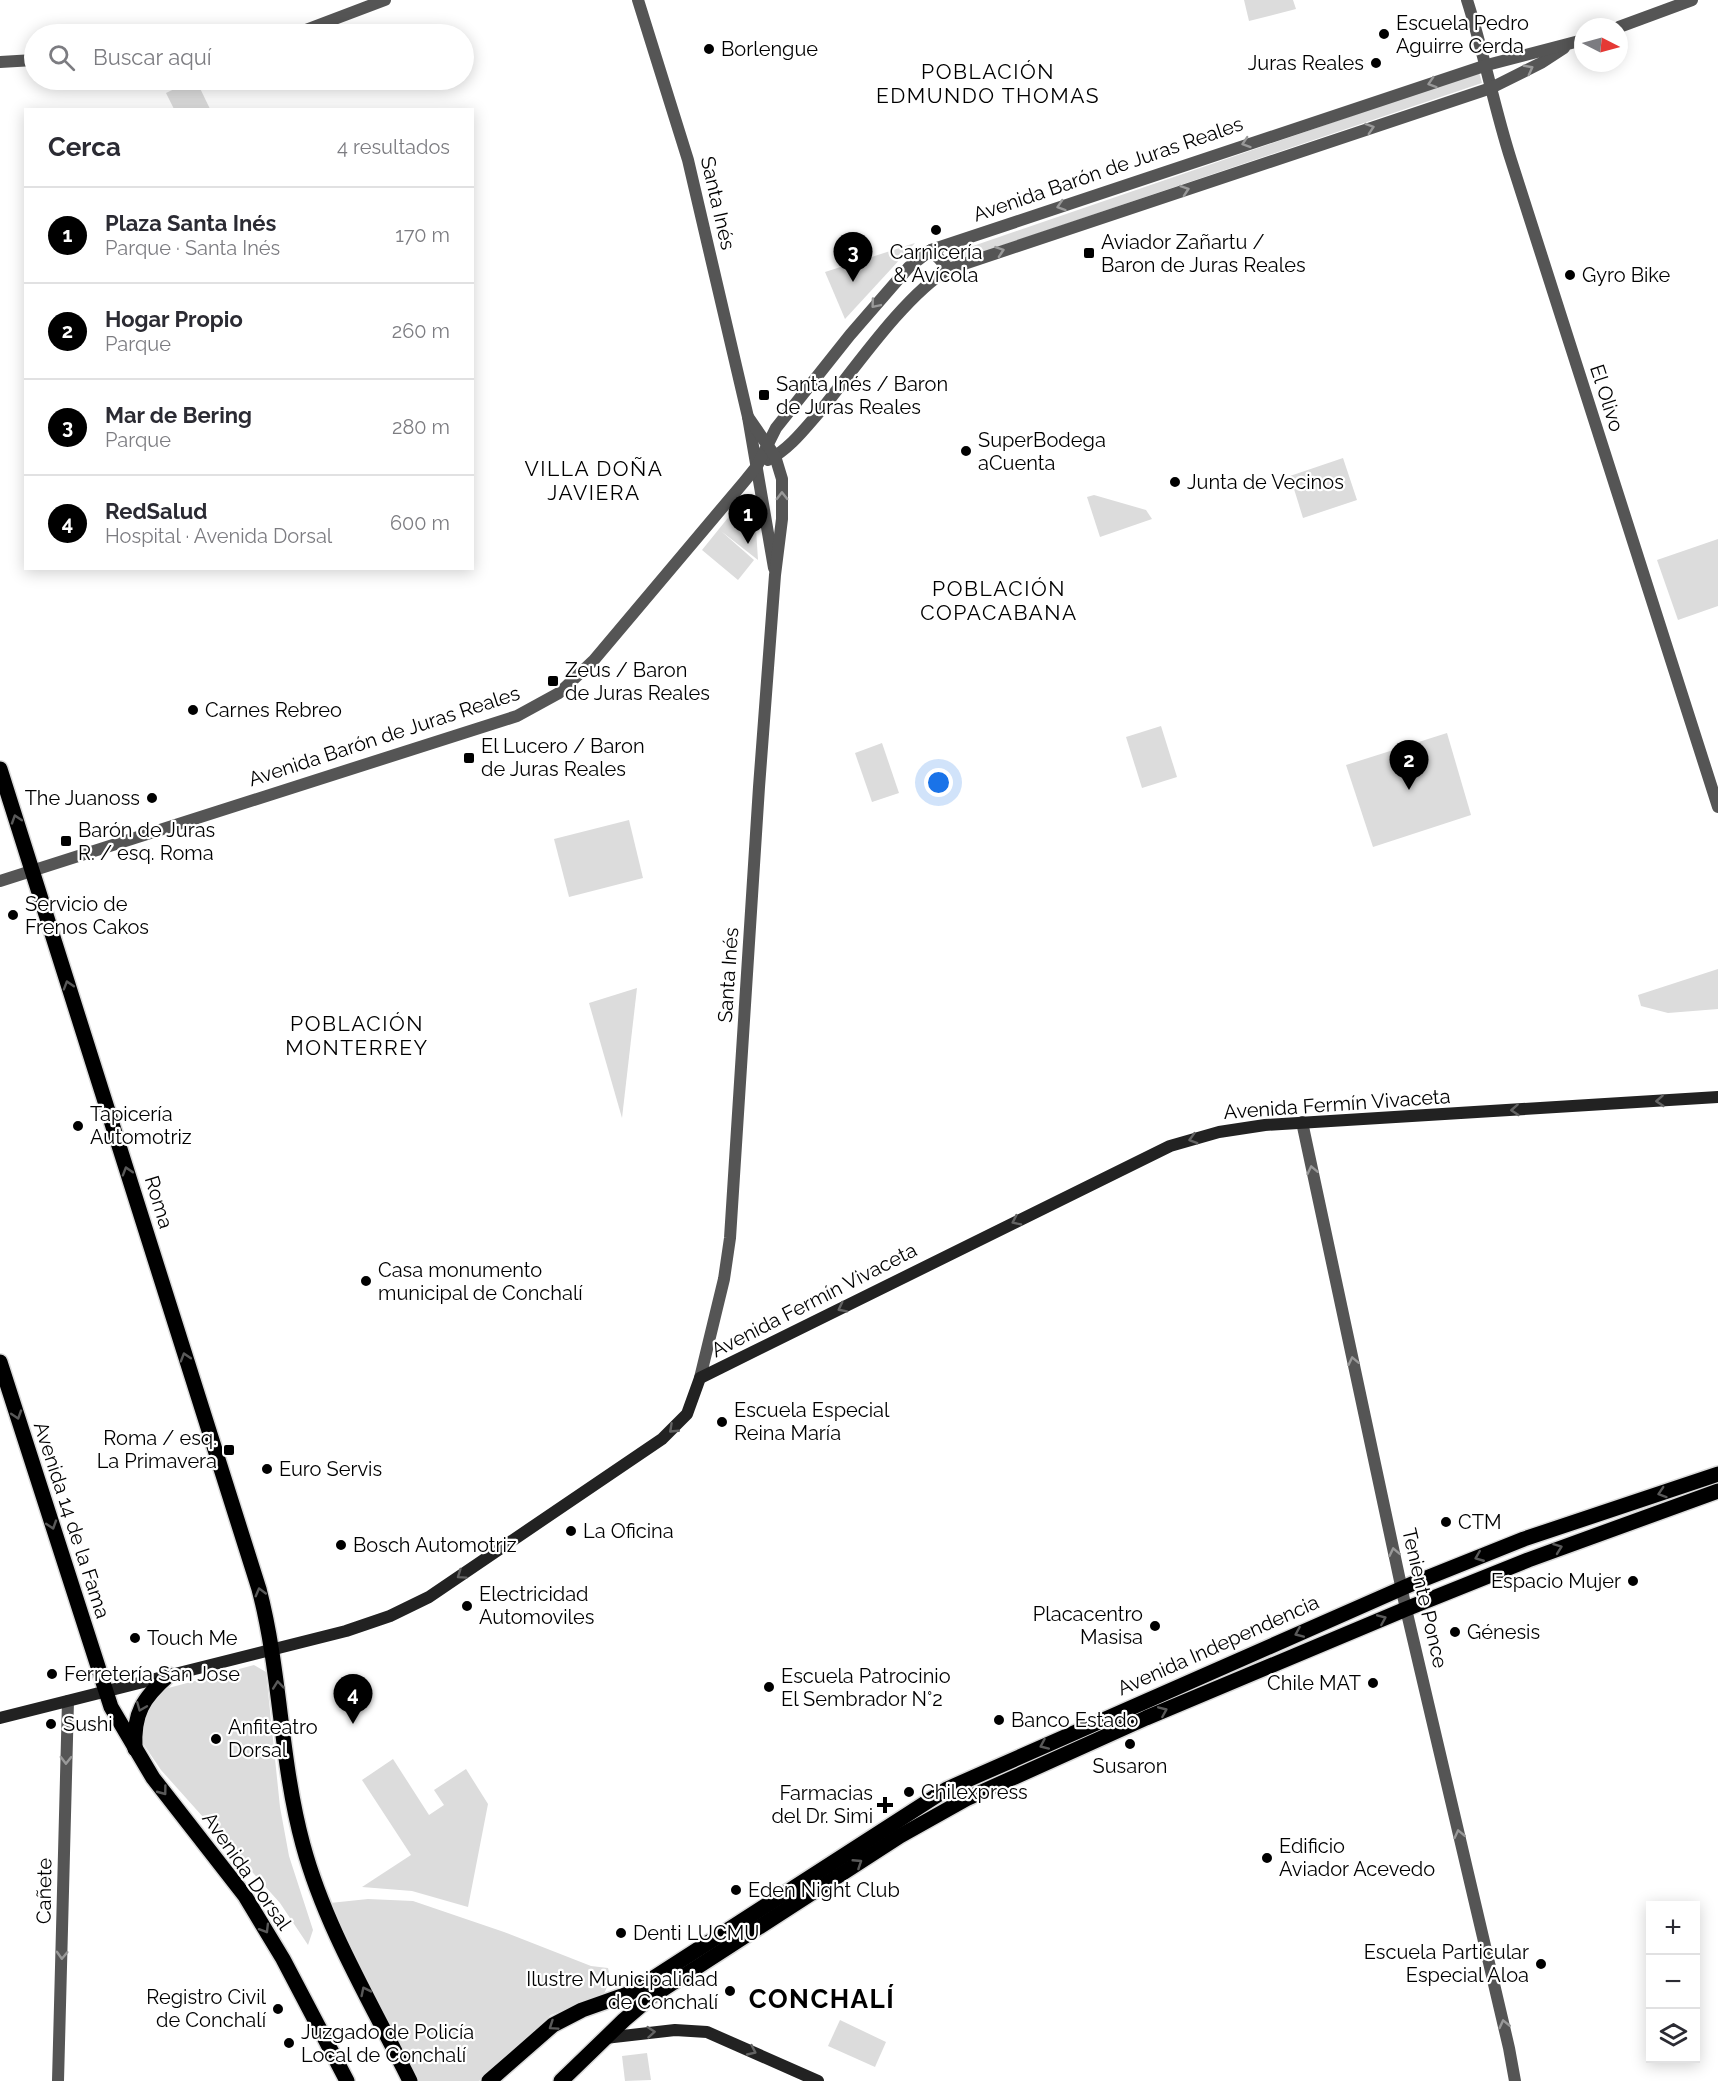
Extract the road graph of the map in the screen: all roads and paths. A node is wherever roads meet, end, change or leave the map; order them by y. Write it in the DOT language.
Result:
graph roads {
  1 [pos="386,0"];
  2 [pos="638,0"];
  3 [pos="1467,0"];
  4 [pos="1692,0"];
  5 [pos="322,24"];
  6 [pos="1628,24"];
  7 [pos="1574,44"];
  8 [pos="1566,47"];
  9 [pos="24,61"];
  10 [pos="0,62"];
  11 [pos="1487,65"];
  12 [pos="1491,88"];
  13 [pos="931,250"];
  14 [pos="950,269"];
  15 [pos="748,417"];
  16 [pos="768,443"];
  17 [pos="775,456"];
  18 [pos="756,465"];
  19 [pos="775,572"];
  20 [pos="0,769"];
  21 [pos="1718,807"];
  22 [pos="32,870"];
  23 [pos="0,880"];
  24 [pos="1718,1097"];
  25 [pos="1302,1122"];
  26 [pos="0,1362"];
  27 [pos="700,1378"];
  28 [pos="1718,1474"];
  29 [pos="1718,1491"];
  30 [pos="1402,1588"];
  31 [pos="1406,1609"];
  32 [pos="273,1649"];
  33 [pos="169,1675"];
  34 [pos="104,1690"];
  35 [pos="68,1701"];
  36 [pos="0,1719"];
  37 [pos="135,1749"];
  38 [pos="605,2038"];
  39 [pos="58,2081"];
  40 [pos="347,2081"];
  41 [pos="410,2081"];
  42 [pos="489,2081"];
  43 [pos="561,2081"];
  44 [pos="818,2081"];
  45 [pos="1515,2081"];
  1 -- 5 [label="street"];
  2 -- 15 [label="street, Santa Inés"];
  3 -- 11 [label="street, El Olivo"];
  4 -- 6 [label="street"];
  7 -- 8 [label="street, Avenida Barón de Juras Reales"];
  8 -- 11 [label="street, Avenida Barón de Juras Reales"];
  12 -- 8 [label="street, Avenida Barón de Juras Reales, one-way"];
  9 -- 10 [label="street"];
  11 -- 12 [label="street, El Olivo"];
  11 -- 13 [label="street, Avenida Barón de Juras Reales, one-way"];
  14 -- 12 [label="street, Avenida Barón de Juras Reales, one-way"];
  12 -- 21 [label="street, El Olivo"];
  13 -- 14 [label="street"];
  13 -- 16 [label="street, Avenida Barón de Juras Reales, one-way"];
  14 -- 17 [label="street, Avenida Barón de Juras Reales"];
  15 -- 16 [label="street, Santa Inés"];
  15 -- 18 [label="street, Santa Inés"];
  16 -- 17 [label="street, Santa Inés"];
  16 -- 18 [label="street, Avenida Barón de Juras Reales"];
  17 -- 18 [label="street, Avenida Barón de Juras Reales"];
  19 -- 17 [label="street, Santa Inés, one-way"];
  18 -- 19 [label="street, Santa Inés"];
  18 -- 22 [label="street, Avenida Barón de Juras Reales"];
  19 -- 27 [label="street, Santa Inés"];
  22 -- 20 [label="main road, Roma, one-way"];
  22 -- 23 [label="street, Avenida Barón de Juras Reales"];
  32 -- 22 [label="main road, Roma, one-way"];
  24 -- 25 [label="main road, Avenida Fermín Vivaceta, one-way"];
  25 -- 27 [label="main road, Avenida Fermín Vivaceta, one-way"];
  30 -- 25 [label="street, Teniente Ponce, one-way"];
  26 -- 34 [label="main road, Avenida 14 de la Fama, one-way"];
  27 -- 32 [label="main road, Avenida Fermín Vivaceta, one-way"];
  28 -- 30 [label="main road, Avenida Independencia, one-way"];
  31 -- 29 [label="main road, Avenida Independencia, one-way"];
  30 -- 31 [label="street, Teniente Ponce"];
  30 -- 42 [label="main road, Avenida Independencia, one-way"];
  38 -- 31 [label="main road, Avenida Independencia, one-way"];
  45 -- 31 [label="street, Teniente Ponce, one-way"];
  32 -- 33 [label="main road, Avenida Fermín Vivaceta"];
  41 -- 32 [label="main road, one-way"];
  33 -- 34 [label="main road, Avenida Fermín Vivaceta"];
  33 -- 37 [label="main road, one-way"];
  34 -- 35 [label="main road, Avenida Fermín Vivaceta"];
  34 -- 37 [label="main road, Avenida Dorsal"];
  35 -- 36 [label="main road, Avenida Fermín Vivaceta"];
  35 -- 39 [label="street, Cañete, one-way"];
  37 -- 40 [label="main road, Avenida Dorsal, one-way"];
  38 -- 43 [label="main road, Avenida Independencia"];
  38 -- 44 [label="main road, one-way"];
}
